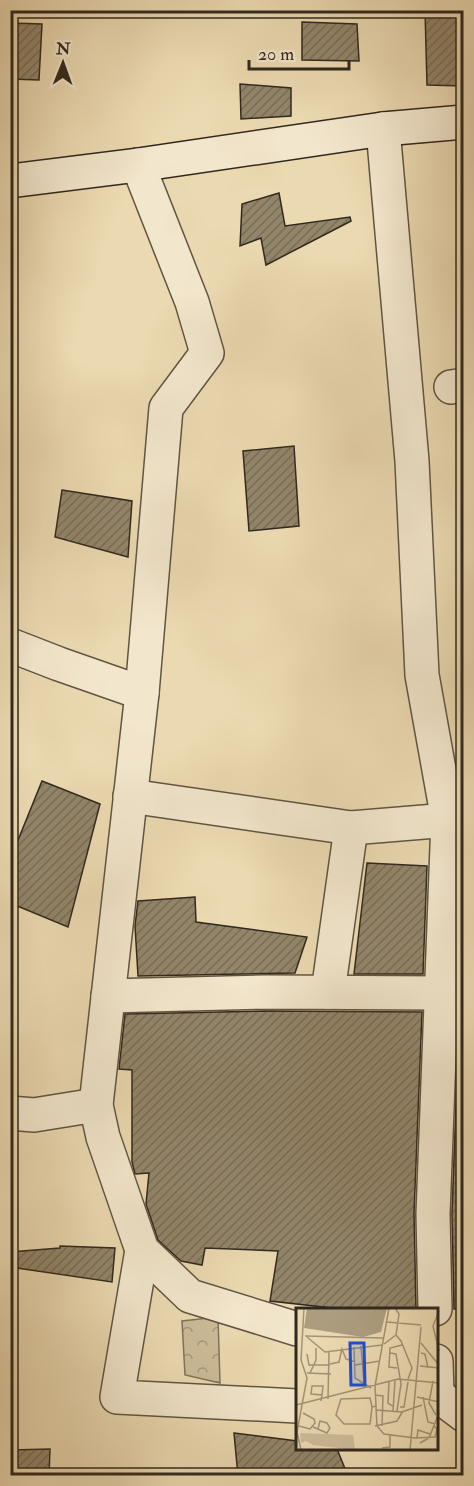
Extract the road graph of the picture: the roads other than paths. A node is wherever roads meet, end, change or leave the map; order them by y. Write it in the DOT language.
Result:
graph roads {
  1 [pos="464,122"];
  2 [pos="383,129"];
  3 [pos="138,165"];
  4 [pos="10,181"];
  5 [pos="10,645"];
  6 [pos="142,693"];
  7 [pos="130,796"];
  8 [pos="456,817"];
  9 [pos="351,828"];
  10 [pos="328,992"];
  11 [pos="442,993"];
  12 [pos="108,996"];
  13 [pos="96,1105"];
  14 [pos="10,1113"];
  15 [pos="142,1250"];
  16 [pos="435,1308"];
  17 [pos="296,1329"];
  18 [pos="438,1396"];
  19 [pos="296,1406"];
  20 [pos="464,1415"];
  1 -- 2 [label="street"];
  2 -- 3 [label="street"];
  2 -- 8 [label="street"];
  3 -- 4 [label="street"];
  3 -- 6 [label="street"];
  5 -- 6 [label="street"];
  6 -- 7 [label="street"];
  7 -- 9 [label="street"];
  7 -- 12 [label="street"];
  8 -- 9 [label="street"];
  8 -- 11 [label="street"];
  9 -- 10 [label="street"];
  10 -- 11 [label="street"];
  10 -- 12 [label="street"];
  11 -- 16 [label="street"];
  12 -- 13 [label="street"];
  13 -- 14 [label="street"];
  13 -- 15 [label="street"];
  15 -- 17 [label="street"];
  15 -- 19 [label="street"];
  18 -- 20 [label="street"];
}
